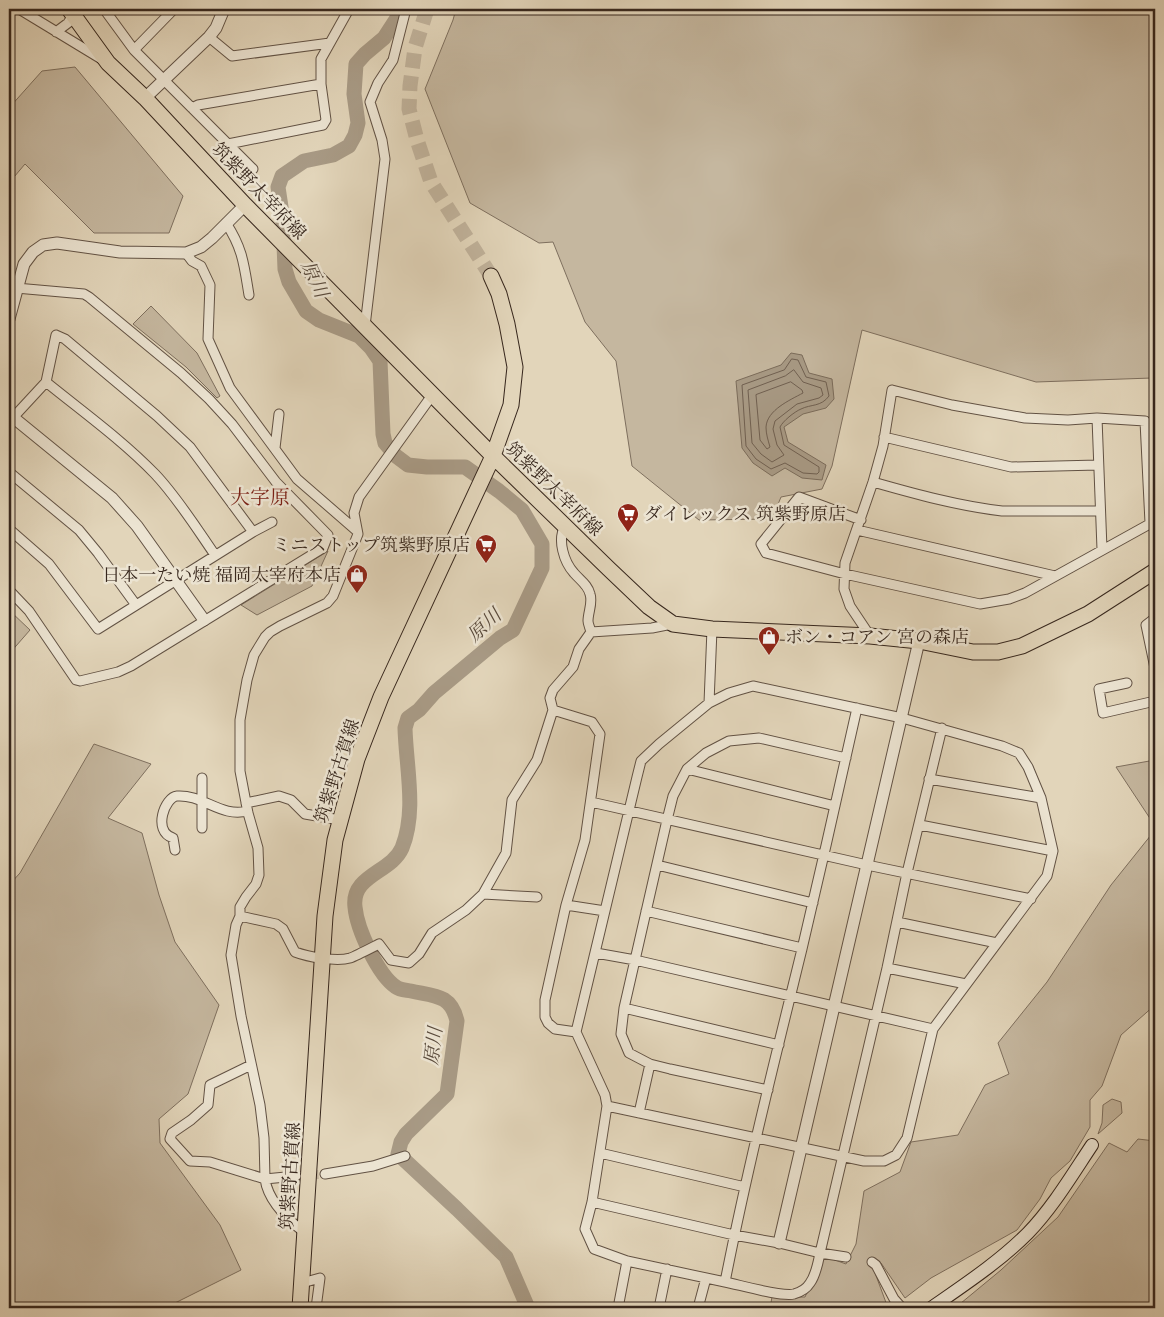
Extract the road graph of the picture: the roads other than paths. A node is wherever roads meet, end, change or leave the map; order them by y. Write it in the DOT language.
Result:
graph roads {
  1 [pos="19,9"];
  2 [pos="104,9"];
  3 [pos="174,9"];
  4 [pos="224,9"];
  5 [pos="349,9"];
  6 [pos="406,9"];
  7 [pos="71,12"];
  8 [pos="56,32"];
  9 [pos="209,37"];
  10 [pos="330,43"];
  11 [pos="134,50"];
  12 [pos="108,63"];
  13 [pos="165,81"];
  14 [pos="320,84"];
  15 [pos="145,98"];
  16 [pos="192,108"];
  17 [pos="228,144"];
  18 [pos="253,170"];
  19 [pos="245,205"];
  20 [pos="226,223"];
  21 [pos="186,253"];
  22 [pos="491,276"];
  23 [pos="16,288"];
  24 [pos="249,295"];
  25 [pos="9,319"];
  26 [pos="365,326"];
  27 [pos="46,382"];
  28 [pos="433,394"];
  29 [pos="278,414"];
  30 [pos="10,418"];
  31 [pos="1097,418"];
  32 [pos="884,437"];
  33 [pos="274,448"];
  34 [pos="490,461"];
  35 [pos="1098,465"];
  36 [pos="9,472"];
  37 [pos="873,482"];
  38 [pos="1100,511"];
  39 [pos="861,520"];
  40 [pos="272,522"];
  41 [pos="1152,522"];
  42 [pos="565,526"];
  43 [pos="9,529"];
  44 [pos="857,530"];
  45 [pos="357,531"];
  46 [pos="253,532"];
  47 [pos="1102,549"];
  48 [pos="215,555"];
  49 [pos="1155,571"];
  50 [pos="845,574"];
  51 [pos="1055,576"];
  52 [pos="176,581"];
  53 [pos="9,590"];
  54 [pos="136,606"];
  55 [pos="1155,618"];
  56 [pos="204,620"];
  57 [pos="673,624"];
  58 [pos="712,629"];
  59 [pos="591,632"];
  60 [pos="870,636"];
  61 [pos="919,641"];
  62 [pos="1155,668"];
  63 [pos="1126,683"];
  64 [pos="1155,701"];
  65 [pos="709,703"];
  66 [pos="857,708"];
  67 [pos="553,710"];
  68 [pos="902,718"];
  69 [pos="942,728"];
  70 [pos="846,758"];
  71 [pos="687,769"];
  72 [pos="202,778"];
  73 [pos="930,780"];
  74 [pos="1041,798"];
  75 [pos="201,800"];
  76 [pos="591,802"];
  77 [pos="835,806"];
  78 [pos="246,807"];
  79 [pos="628,811"];
  80 [pos="340,820"];
  81 [pos="667,820"];
  82 [pos="920,825"];
  83 [pos="202,828"];
  84 [pos="175,850"];
  85 [pos="1053,851"];
  86 [pos="823,855"];
  87 [pos="657,865"];
  88 [pos="867,865"];
  89 [pos="907,873"];
  90 [pos="483,894"];
  91 [pos="537,897"];
  92 [pos="1031,899"];
  93 [pos="813,903"];
  94 [pos="566,905"];
  95 [pos="606,911"];
  96 [pos="646,912"];
  97 [pos="240,916"];
  98 [pos="897,922"];
  99 [pos="997,943"];
  100 [pos="802,948"];
  101 [pos="596,954"];
  102 [pos="323,958"];
  103 [pos="635,960"];
  104 [pos="887,968"];
  105 [pos="966,984"];
  106 [pos="790,996"];
  107 [pos="835,1006"];
  108 [pos="624,1008"];
  109 [pos="875,1016"];
  110 [pos="933,1029"];
  111 [pos="576,1032"];
  112 [pos="779,1045"];
  113 [pos="650,1064"];
  114 [pos="251,1065"];
  115 [pos="768,1090"];
  116 [pos="607,1106"];
  117 [pos="639,1113"];
  118 [pos="757,1138"];
  119 [pos="1092,1145"];
  120 [pos="801,1147"];
  121 [pos="600,1153"];
  122 [pos="405,1156"];
  123 [pos="842,1156"];
  124 [pos="325,1174"];
  125 [pos="296,1176"];
  126 [pos="265,1179"];
  127 [pos="745,1187"];
  128 [pos="592,1202"];
  129 [pos="305,1233"];
  130 [pos="734,1235"];
  131 [pos="779,1243"];
  132 [pos="820,1253"];
  133 [pos="846,1257"];
  134 [pos="627,1261"];
  135 [pos="872,1262"];
  136 [pos="667,1269"];
  137 [pos="706,1278"];
  138 [pos="725,1282"];
  139 [pos="302,1283"];
  140 [pos="300,1308"];
  141 [pos="316,1308"];
  142 [pos="618,1308"];
  143 [pos="659,1308"];
  144 [pos="698,1308"];
  145 [pos="902,1308"];
  146 [pos="931,1308"];
  1 -- 8 [label="street"];
  2 -- 11 [label="street"];
  3 -- 11 [label="street"];
  4 -- 9 [label="street"];
  5 -- 10 [label="street"];
  6 -- 26 [label="street"];
  7 -- 8 [label="street"];
  7 -- 12 [label="main road, 筑紫野太宰府線"];
  8 -- 12 [label="street"];
  9 -- 10 [label="street"];
  9 -- 13 [label="street"];
  10 -- 14 [label="street"];
  11 -- 13 [label="street"];
  12 -- 15 [label="main road, 筑紫野太宰府線"];
  13 -- 15 [label="street"];
  13 -- 16 [label="street"];
  14 -- 16 [label="street"];
  14 -- 17 [label="street"];
  15 -- 19 [label="main road, 筑紫野太宰府線"];
  16 -- 17 [label="street"];
  17 -- 18 [label="street"];
  19 -- 20 [label="street"];
  19 -- 26 [label="main road, 筑紫野太宰府線"];
  20 -- 21 [label="street"];
  20 -- 24 [label="street"];
  21 -- 23 [label="street"];
  21 -- 33 [label="street"];
  22 -- 34 [label="main road, 筑紫野古賀線"];
  23 -- 25 [label="street"];
  23 -- 56 [label="street"];
  26 -- 28 [label="main road, 筑紫野太宰府線"];
  27 -- 30 [label="street"];
  27 -- 46 [label="street"];
  27 -- 48 [label="street"];
  28 -- 34 [label="main road, 筑紫野太宰府線"];
  28 -- 45 [label="street"];
  29 -- 33 [label="street"];
  30 -- 52 [label="street"];
  31 -- 32 [label="street"];
  31 -- 35 [label="street"];
  31 -- 41 [label="street"];
  32 -- 35 [label="street"];
  32 -- 37 [label="street"];
  33 -- 45 [label="street"];
  34 -- 42 [label="main road, 筑紫野太宰府線"];
  34 -- 80 [label="main road, 筑紫野古賀線"];
  35 -- 38 [label="street"];
  36 -- 54 [label="street"];
  37 -- 38 [label="street"];
  37 -- 39 [label="street"];
  38 -- 47 [label="street"];
  39 -- 44 [label="street"];
  39 -- 50 [label="street"];
  40 -- 46 [label="street"];
  41 -- 47 [label="street"];
  42 -- 57 [label="main road, 筑紫野太宰府線"];
  42 -- 59 [label="street"];
  43 -- 54 [label="street"];
  44 -- 50 [label="street"];
  44 -- 51 [label="street"];
  45 -- 78 [label="street"];
  46 -- 48 [label="street"];
  47 -- 51 [label="street"];
  48 -- 52 [label="street"];
  49 -- 61 [label="main road, 筑紫野太宰府線"];
  50 -- 51 [label="street"];
  50 -- 60 [label="street"];
  52 -- 54 [label="street"];
  52 -- 56 [label="street"];
  53 -- 56 [label="street"];
  55 -- 62 [label="street"];
  57 -- 58 [label="main road, 筑紫野太宰府線"];
  57 -- 59 [label="street"];
  58 -- 60 [label="main road, 筑紫野太宰府線"];
  58 -- 65 [label="street"];
  59 -- 67 [label="street"];
  60 -- 61 [label="main road, 筑紫野太宰府線"];
  61 -- 68 [label="street"];
  63 -- 64 [label="street"];
  65 -- 66 [label="street"];
  65 -- 79 [label="street"];
  66 -- 68 [label="street"];
  66 -- 70 [label="street"];
  67 -- 76 [label="street"];
  67 -- 90 [label="street"];
  68 -- 69 [label="street"];
  68 -- 88 [label="street"];
  69 -- 73 [label="street"];
  69 -- 74 [label="street"];
  70 -- 71 [label="street"];
  70 -- 77 [label="street"];
  71 -- 77 [label="street"];
  71 -- 81 [label="street"];
  72 -- 75 [label="street"];
  73 -- 74 [label="street"];
  73 -- 82 [label="street"];
  74 -- 85 [label="street"];
  75 -- 78 [label="street"];
  75 -- 83 [label="street"];
  75 -- 84 [label="street"];
  76 -- 79 [label="street"];
  76 -- 94 [label="street"];
  77 -- 86 [label="street"];
  78 -- 80 [label="street"];
  78 -- 97 [label="street"];
  79 -- 81 [label="street"];
  79 -- 95 [label="street"];
  80 -- 102 [label="main road, 筑紫野古賀線"];
  81 -- 86 [label="street"];
  81 -- 87 [label="street"];
  82 -- 85 [label="street"];
  82 -- 89 [label="street"];
  85 -- 92 [label="street"];
  86 -- 88 [label="street"];
  86 -- 93 [label="street"];
  87 -- 93 [label="street"];
  87 -- 96 [label="street"];
  88 -- 89 [label="street"];
  88 -- 107 [label="street"];
  89 -- 92 [label="street"];
  89 -- 98 [label="street"];
  90 -- 91 [label="street"];
  90 -- 102 [label="street"];
  92 -- 99 [label="street"];
  93 -- 100 [label="street"];
  94 -- 95 [label="street"];
  94 -- 111 [label="street"];
  95 -- 101 [label="street"];
  96 -- 100 [label="street"];
  96 -- 103 [label="street"];
  97 -- 102 [label="street"];
  97 -- 114 [label="street"];
  98 -- 99 [label="street"];
  98 -- 104 [label="street"];
  99 -- 105 [label="street"];
  100 -- 106 [label="street"];
  101 -- 103 [label="street"];
  101 -- 111 [label="street"];
  102 -- 129 [label="main road, 筑紫野古賀線"];
  103 -- 106 [label="street"];
  103 -- 108 [label="street"];
  104 -- 105 [label="street"];
  104 -- 109 [label="street"];
  105 -- 110 [label="street"];
  106 -- 107 [label="street"];
  106 -- 112 [label="street"];
  107 -- 109 [label="street"];
  107 -- 120 [label="street"];
  108 -- 112 [label="street"];
  108 -- 113 [label="street"];
  109 -- 110 [label="street"];
  109 -- 123 [label="street"];
  110 -- 123 [label="street"];
  111 -- 116 [label="street"];
  112 -- 115 [label="street"];
  113 -- 115 [label="street"];
  113 -- 117 [label="street"];
  114 -- 126 [label="street"];
  114 -- 126 [label="street"];
  115 -- 118 [label="street"];
  116 -- 117 [label="street"];
  116 -- 121 [label="street"];
  117 -- 118 [label="street"];
  118 -- 120 [label="street"];
  118 -- 127 [label="street"];
  119 -- 146 [label="main road"];
  120 -- 123 [label="street"];
  120 -- 131 [label="street"];
  121 -- 127 [label="street"];
  121 -- 128 [label="street"];
  122 -- 124 [label="street"];
  123 -- 132 [label="street"];
  125 -- 126 [label="street"];
  126 -- 129 [label="street"];
  127 -- 130 [label="street"];
  128 -- 130 [label="street"];
  128 -- 134 [label="street"];
  129 -- 139 [label="main road, 筑紫野古賀線"];
  130 -- 131 [label="street"];
  130 -- 138 [label="street"];
  131 -- 132 [label="street"];
  132 -- 133 [label="street"];
  132 -- 138 [label="street"];
  134 -- 136 [label="street"];
  134 -- 142 [label="street"];
  135 -- 145 [label="street"];
  136 -- 137 [label="street"];
  136 -- 143 [label="street"];
  137 -- 138 [label="street"];
  137 -- 144 [label="street"];
  139 -- 140 [label="main road, 筑紫野古賀線"];
  139 -- 141 [label="street"];
}
